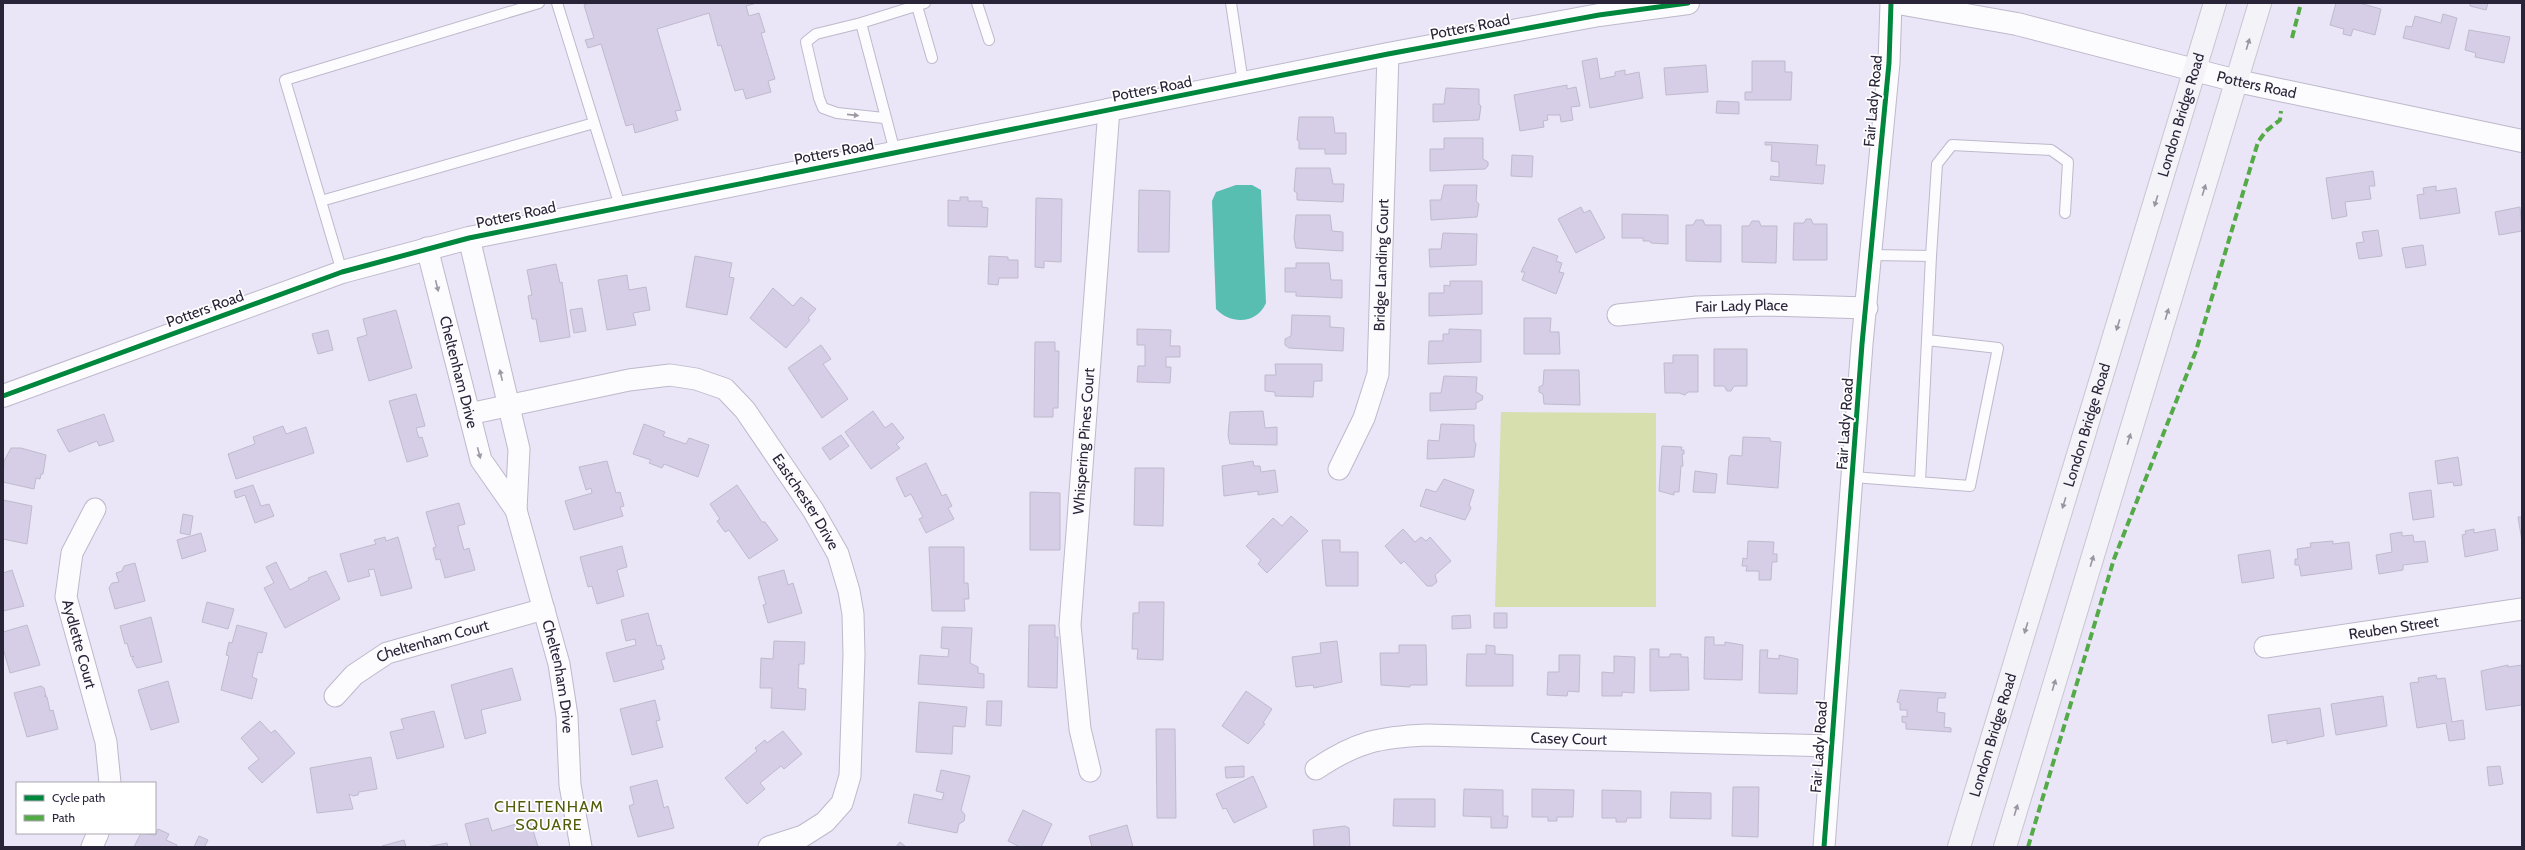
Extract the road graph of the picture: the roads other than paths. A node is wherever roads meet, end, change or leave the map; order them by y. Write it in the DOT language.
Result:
graph roads {
  1 [pos="539,3"];
  2 [pos="557,3"];
  3 [pos="977,3"];
  4 [pos="1231,3"];
  5 [pos="1688,3"];
  6 [pos="1891,3"];
  7 [pos="1898,3"];
  8 [pos="2215,3"];
  9 [pos="2260,3"];
  10 [pos="921,5"];
  11 [pos="861,23"];
  12 [pos="989,40"];
  13 [pos="1388,54"];
  14 [pos="932,58"];
  15 [pos="2196,70"];
  16 [pos="2237,81"];
  17 [pos="1243,83"];
  18 [pos="1109,109"];
  19 [pos="884,118"];
  20 [pos="594,123"];
  21 [pos="2522,141"];
  22 [pos="894,152"];
  23 [pos="321,201"];
  24 [pos="620,206"];
  25 [pos="2065,213"];
  26 [pos="469,238"];
  27 [pos="427,248"];
  28 [pos="1873,255"];
  29 [pos="1931,256"];
  30 [pos="342,272"];
  31 [pos="1867,308"];
  32 [pos="1618,315"];
  33 [pos="1927,340"];
  34 [pos="3,396"];
  35 [pos="509,405"];
  36 [pos="469,414"];
  37 [pos="1339,469"];
  38 [pos="1853,477"];
  39 [pos="1920,482"];
  40 [pos="95,509"];
  41 [pos="516,510"];
  42 [pos="2522,609"];
  43 [pos="544,610"];
  44 [pos="2265,647"];
  45 [pos="335,696"];
  46 [pos="1830,746"];
  47 [pos="1316,770"];
  48 [pos="1090,771"];
  49 [pos="110,782"];
  50 [pos="98,834"];
  51 [pos="92,847"];
  52 [pos="580,847"];
  53 [pos="769,847"];
  54 [pos="1824,847"];
  55 [pos="1959,847"];
  56 [pos="2005,847"];
  1 -- 23 [label="lane"];
  2 -- 20 [label="lane"];
  3 -- 12 [label="lane"];
  4 -- 17 [label="lane"];
  5 -- 13 [label="street, Potters Road"];
  6 -- 28 [label="street, Fair Lady Road"];
  7 -- 15 [label="street, Potters Road"];
  8 -- 15 [label="main road, London Bridge Road"];
  16 -- 9 [label="main road, one-way"];
  10 -- 11 [label="lane"];
  10 -- 14 [label="lane"];
  11 -- 19 [label="lane"];
  11 -- 19 [label="lane, one-way"];
  13 -- 17 [label="street, Potters Road"];
  13 -- 37 [label="street, Bridge Landing Court"];
  15 -- 16 [label="street, Potters Road"];
  15 -- 55 [label="main road, London Bridge Road, one-way"];
  16 -- 21 [label="street, Potters Road"];
  56 -- 16 [label="main road, one-way"];
  17 -- 18 [label="street, Potters Road"];
  18 -- 22 [label="street, Potters Road"];
  18 -- 48 [label="street, Whispering Pines Court"];
  19 -- 22 [label="lane"];
  20 -- 23 [label="lane"];
  20 -- 24 [label="lane"];
  22 -- 24 [label="street, Potters Road"];
  23 -- 30 [label="lane"];
  24 -- 26 [label="street, Potters Road"];
  25 -- 29 [label="lane"];
  26 -- 27 [label="street, Potters Road"];
  35 -- 26 [label="street, Cheltenham Drive, one-way"];
  27 -- 30 [label="street, Potters Road"];
  27 -- 36 [label="street, Cheltenham Drive, one-way"];
  28 -- 29 [label="lane"];
  28 -- 31 [label="street, Fair Lady Road"];
  29 -- 33 [label="lane"];
  30 -- 34 [label="street, Potters Road"];
  31 -- 32 [label="street, Fair Lady Place"];
  31 -- 38 [label="street, Fair Lady Road"];
  33 -- 39 [label="lane"];
  33 -- 39 [label="lane"];
  35 -- 36 [label="street, Eastchester Drive"];
  35 -- 41 [label="street, Cheltenham Drive"];
  35 -- 53 [label="street, Eastchester Drive"];
  36 -- 41 [label="street, Cheltenham Drive, one-way"];
  38 -- 39 [label="lane"];
  38 -- 46 [label="street, Fair Lady Road"];
  40 -- 49 [label="street, Aydlette Court"];
  41 -- 43 [label="street, Cheltenham Drive"];
  42 -- 44 [label="street, Reuben Street"];
  43 -- 45 [label="street, Cheltenham Court"];
  43 -- 52 [label="street, Cheltenham Drive"];
  46 -- 47 [label="street, Casey Court"];
  46 -- 54 [label="street, Fair Lady Road"];
  50 -- 51 [label="street"];
}
